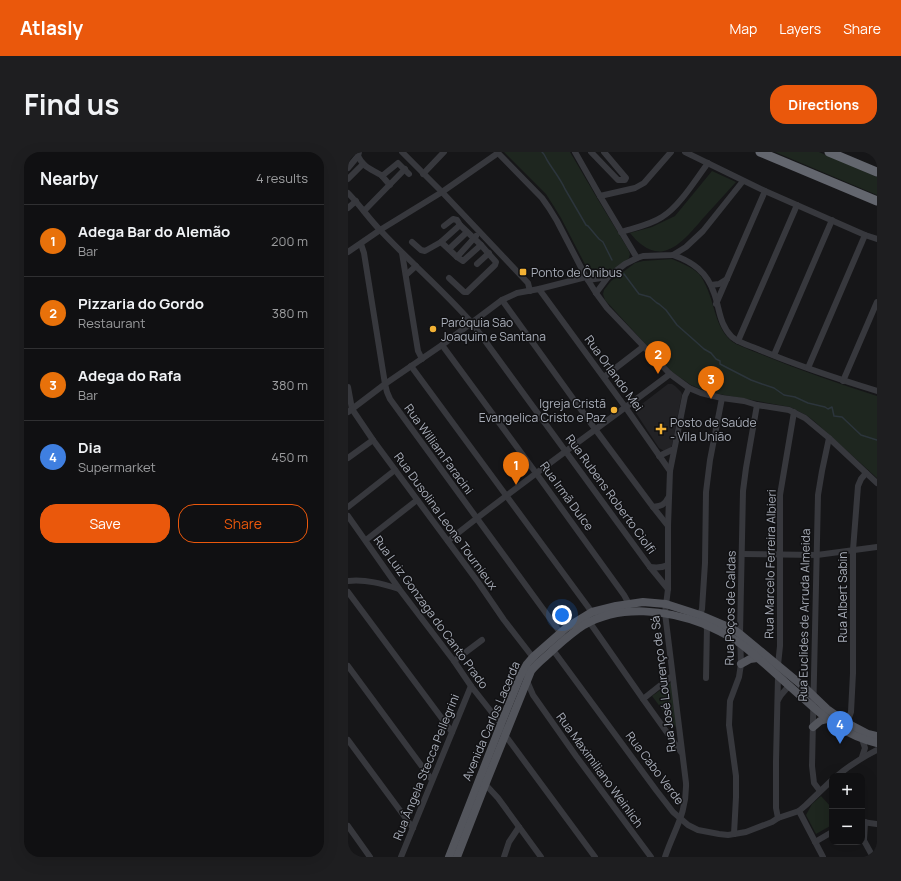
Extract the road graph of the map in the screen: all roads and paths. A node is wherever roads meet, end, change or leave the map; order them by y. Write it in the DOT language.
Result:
graph roads {
  1 [pos="402,152"];
  2 [pos="444,152"];
  3 [pos="575,152"];
  4 [pos="591,152"];
  5 [pos="604,152"];
  6 [pos="671,152"];
  7 [pos="685,152"];
  8 [pos="760,152"];
  9 [pos="829,152"];
  10 [pos="497,153"];
  11 [pos="358,154"];
  12 [pos="708,163"];
  13 [pos="363,164"];
  14 [pos="348,168"];
  15 [pos="877,172"];
  16 [pos="423,174"];
  17 [pos="382,176"];
  18 [pos="348,179"];
  19 [pos="743,181"];
  20 [pos="390,185"];
  21 [pos="765,191"];
  22 [pos="442,192"];
  23 [pos="348,193"];
  24 [pos="600,196"];
  25 [pos="356,201"];
  26 [pos="877,201"];
  27 [pos="797,205"];
  28 [pos="348,208"];
  29 [pos="364,211"];
  30 [pos="832,220"];
  31 [pos="460,225"];
  32 [pos="444,226"];
  33 [pos="380,230"];
  34 [pos="479,231"];
  35 [pos="467,232"];
  36 [pos="621,232"];
  37 [pos="865,235"];
  38 [pos="474,239"];
  39 [pos="877,239"];
  40 [pos="412,242"];
  41 [pos="441,242"];
  42 [pos="361,244"];
  43 [pos="481,245"];
  44 [pos="449,249"];
  45 [pos="348,252"];
  46 [pos="402,252"];
  47 [pos="489,253"];
  48 [pos="673,255"];
  49 [pos="457,257"];
  50 [pos="638,258"];
  51 [pos="476,264"];
  52 [pos="416,266"];
  53 [pos="406,275"];
  54 [pos="609,276"];
  55 [pos="449,278"];
  56 [pos="587,278"];
  57 [pos="728,278"];
  58 [pos="711,285"];
  59 [pos="538,289"];
  60 [pos="530,291"];
  61 [pos="596,293"];
  62 [pos="502,300"];
  63 [pos="877,302"];
  64 [pos="716,304"];
  65 [pos="472,323"];
  66 [pos="738,341"];
  67 [pos="442,345"];
  68 [pos="643,347"];
  69 [pos="774,355"];
  70 [pos="422,359"];
  71 [pos="411,366"];
  72 [pos="808,368"];
  73 [pos="670,374"];
  74 [pos="604,377"];
  75 [pos="843,380"];
  76 [pos="385,384"];
  77 [pos="348,387"];
  78 [pos="689,388"];
  79 [pos="877,391"];
  80 [pos="722,398"];
  81 [pos="757,405"];
  82 [pos="626,408"];
  83 [pos="350,410"];
  84 [pos="794,412"];
  85 [pos="595,429"];
  86 [pos="828,438"];
  87 [pos="373,440"];
  88 [pos="674,449"];
  89 [pos="566,451"];
  90 [pos="659,456"];
  91 [pos="348,458"];
  92 [pos="395,470"];
  93 [pos="670,470"];
  94 [pos="536,473"];
  95 [pos="866,473"];
  96 [pos="877,483"];
  97 [pos="506,496"];
  98 [pos="669,497"];
  99 [pos="417,500"];
  100 [pos="348,506"];
  101 [pos="653,507"];
  102 [pos="348,516"];
  103 [pos="476,518"];
  104 [pos="668,526"];
  105 [pos="366,540"];
  106 [pos="448,541"];
  107 [pos="877,547"];
  108 [pos="853,550"];
  109 [pos="742,554"];
  110 [pos="817,554"];
  111 [pos="779,555"];
  112 [pos="668,565"];
  113 [pos="650,567"];
  114 [pos="348,581"];
  115 [pos="668,589"];
  116 [pos="400,590"];
  117 [pos="348,592"];
  118 [pos="629,604"];
  119 [pos="666,604"];
  120 [pos="665,613"];
  121 [pos="700,615"];
  122 [pos="591,618"];
  123 [pos="740,623"];
  124 [pos="707,626"];
  125 [pos="733,629"];
  126 [pos="740,634"];
  127 [pos="563,636"];
  128 [pos="482,640"];
  129 [pos="741,644"];
  130 [pos="780,646"];
  131 [pos="553,650"];
  132 [pos="767,655"];
  133 [pos="757,658"];
  134 [pos="535,660"];
  135 [pos="454,661"];
  136 [pos="741,664"];
  137 [pos="348,666"];
  138 [pos="778,666"];
  139 [pos="672,676"];
  140 [pos="778,677"];
  141 [pos="706,678"];
  142 [pos="527,680"];
  143 [pos="814,684"];
  144 [pos="471,686"];
  145 [pos="791,688"];
  146 [pos="804,688"];
  147 [pos="521,695"];
  148 [pos="533,695"];
  149 [pos="814,696"];
  150 [pos="643,699"];
  151 [pos="778,701"];
  152 [pos="813,707"];
  153 [pos="827,719"];
  154 [pos="847,723"];
  155 [pos="501,724"];
  156 [pos="679,727"];
  157 [pos="813,727"];
  158 [pos="667,731"];
  159 [pos="452,732"];
  160 [pos="505,735"];
  161 [pos="877,736"];
  162 [pos="862,739"];
  163 [pos="348,740"];
  164 [pos="877,743"];
  165 [pos="877,750"];
  166 [pos="682,752"];
  167 [pos="862,757"];
  168 [pos="840,773"];
  169 [pos="432,780"];
  170 [pos="484,780"];
  171 [pos="829,783"];
  172 [pos="820,791"];
  173 [pos="799,811"];
  174 [pos="681,818"];
  175 [pos="778,818"];
  176 [pos="865,822"];
  177 [pos="877,824"];
  178 [pos="348,826"];
  179 [pos="519,827"];
  180 [pos="413,828"];
  181 [pos="734,834"];
  182 [pos="829,834"];
  183 [pos="815,842"];
  184 [pos="865,842"];
  185 [pos="370,857"];
  186 [pos="401,857"];
  187 [pos="450,857"];
  188 [pos="457,857"];
  189 [pos="504,857"];
  190 [pos="540,857"];
  191 [pos="596,857"];
  192 [pos="651,857"];
  193 [pos="665,857"];
  194 [pos="823,857"];
  195 [pos="873,857"];
  1 -- 16 [label="street"];
  2 -- 16 [label="street"];
  3 -- 24 [label="street"];
  4 -- 5 [label="street"];
  6 -- 24 [label="street"];
  7 -- 12 [label="street"];
  8 -- 26 [label="highway"];
  9 -- 15 [label="highway"];
  10 -- 22 [label="street"];
  10 -- 56 [label="street"];
  11 -- 13 [label="street"];
  11 -- 14 [label="street"];
  12 -- 19 [label="street"];
  12 -- 36 [label="street"];
  13 -- 17 [label="street"];
  13 -- 18 [label="street"];
  16 -- 22 [label="street"];
  17 -- 20 [label="street"];
  17 -- 20 [label="street"];
  19 -- 21 [label="street"];
  19 -- 48 [label="street"];
  20 -- 29 [label="street"];
  21 -- 27 [label="street"];
  21 -- 57 [label="street"];
  22 -- 33 [label="street"];
  22 -- 34 [label="street"];
  23 -- 25 [label="street, Rua Rubens Roberto Ciolfi"];
  24 -- 36 [label="street"];
  25 -- 28 [label="street"];
  25 -- 29 [label="street, Rua Rubens Roberto Ciolfi"];
  27 -- 30 [label="street"];
  27 -- 66 [label="street"];
  29 -- 33 [label="street, Rua Rubens Roberto Ciolfi"];
  30 -- 37 [label="street"];
  30 -- 69 [label="street"];
  31 -- 32 [label="street"];
  31 -- 35 [label="street"];
  31 -- 41 [label="street"];
  33 -- 42 [label="street"];
  33 -- 46 [label="street, Rua Rubens Roberto Ciolfi"];
  34 -- 38 [label="street"];
  34 -- 60 [label="street"];
  35 -- 38 [label="street"];
  35 -- 44 [label="street"];
  36 -- 50 [label="street"];
  37 -- 39 [label="street"];
  37 -- 72 [label="street"];
  38 -- 43 [label="street"];
  38 -- 49 [label="street"];
  40 -- 41 [label="street"];
  41 -- 44 [label="street"];
  42 -- 45 [label="street"];
  42 -- 76 [label="street, Rua William Faracini"];
  43 -- 47 [label="street"];
  43 -- 49 [label="street"];
  44 -- 49 [label="street"];
  46 -- 52 [label="street, Rua Rubens Roberto Ciolfi"];
  46 -- 53 [label="street"];
  47 -- 51 [label="street"];
  47 -- 55 [label="street"];
  48 -- 50 [label="street"];
  48 -- 58 [label="street"];
  50 -- 54 [label="street"];
  52 -- 53 [label="street"];
  52 -- 65 [label="street, Rua Rubens Roberto Ciolfi"];
  53 -- 70 [label="street"];
  54 -- 56 [label="street"];
  54 -- 61 [label="street"];
  56 -- 59 [label="street"];
  56 -- 61 [label="street"];
  57 -- 58 [label="street"];
  57 -- 64 [label="street"];
  58 -- 64 [label="street"];
  59 -- 60 [label="street"];
  59 -- 74 [label="street, Rua Orlando Mei"];
  60 -- 62 [label="street"];
  61 -- 68 [label="street"];
  62 -- 65 [label="street"];
  62 -- 85 [label="street"];
  63 -- 75 [label="street"];
  64 -- 66 [label="street"];
  65 -- 67 [label="street"];
  65 -- 89 [label="street, Rua Rubens Roberto Ciolfi"];
  66 -- 69 [label="street"];
  67 -- 70 [label="street"];
  67 -- 94 [label="street, Rua Irmã Dulce"];
  68 -- 73 [label="street"];
  68 -- 74 [label="street"];
  69 -- 72 [label="street"];
  70 -- 71 [label="street"];
  71 -- 76 [label="street"];
  71 -- 97 [label="street"];
  72 -- 75 [label="street"];
  73 -- 78 [label="street"];
  73 -- 82 [label="street"];
  74 -- 82 [label="street, Rua Orlando Mei"];
  75 -- 79 [label="street"];
  76 -- 83 [label="street"];
  76 -- 103 [label="street, Rua William Faracini"];
  77 -- 83 [label="street, Rua Dusolina Leone Tournieux"];
  78 -- 80 [label="street"];
  78 -- 88 [label="street, Rua José Lourenço de Sá"];
  80 -- 81 [label="street"];
  80 -- 121 [label="street"];
  81 -- 84 [label="street"];
  81 -- 109 [label="street, Rua Poços de Caldas"];
  82 -- 85 [label="street"];
  82 -- 90 [label="street, Rua Orlando Mei"];
  83 -- 87 [label="street, Rua Dusolina Leone Tournieux"];
  84 -- 86 [label="street"];
  84 -- 111 [label="street, Rua Marcelo Ferreira Albieri"];
  85 -- 89 [label="street"];
  85 -- 101 [label="street"];
  86 -- 95 [label="street"];
  86 -- 110 [label="street, Rua Euclides de Arruda Almeida"];
  87 -- 91 [label="street"];
  87 -- 92 [label="street, Rua Dusolina Leone Tournieux"];
  88 -- 90 [label="street"];
  88 -- 93 [label="street, Rua José Lourenço de Sá"];
  89 -- 94 [label="street"];
  89 -- 113 [label="street, Rua Rubens Roberto Ciolfi"];
  90 -- 93 [label="street, Rua Orlando Mei"];
  92 -- 99 [label="street, Rua Dusolina Leone Tournieux"];
  92 -- 100 [label="street"];
  93 -- 98 [label="street, Rua José Lourenço de Sá"];
  94 -- 97 [label="street"];
  94 -- 118 [label="street, Rua Irmã Dulce"];
  95 -- 96 [label="street"];
  95 -- 108 [label="street, Rua Albert Sabin"];
  97 -- 103 [label="street"];
  97 -- 122 [label="street"];
  98 -- 101 [label="street"];
  98 -- 104 [label="street, Rua José Lourenço de Sá"];
  99 -- 105 [label="street"];
  99 -- 106 [label="street, Rua Dusolina Leone Tournieux"];
  101 -- 104 [label="street"];
  102 -- 105 [label="street, Rua Luiz Gonzaga do Canto Prado"];
  103 -- 106 [label="street"];
  103 -- 127 [label="street, Rua William Faracini"];
  104 -- 112 [label="street, Rua José Lourenço de Sá"];
  105 -- 116 [label="street, Rua Luiz Gonzaga do Canto Prado"];
  106 -- 134 [label="street, Rua Dusolina Leone Tournieux"];
  107 -- 108 [label="street"];
  108 -- 110 [label="street"];
  108 -- 154 [label="street, Rua Albert Sabin"];
  109 -- 111 [label="street"];
  109 -- 123 [label="street, Rua Poços de Caldas"];
  110 -- 111 [label="street"];
  110 -- 143 [label="street, Rua Euclides de Arruda Almeida"];
  111 -- 130 [label="street, Rua Marcelo Ferreira Albieri"];
  112 -- 113 [label="street"];
  112 -- 115 [label="street, Rua José Lourenço de Sá"];
  113 -- 115 [label="street, Rua Rubens Roberto Ciolfi"];
  114 -- 116 [label="street"];
  115 -- 119 [label="street, Rua José Lourenço de Sá"];
  116 -- 135 [label="street, Rua Luiz Gonzaga do Canto Prado"];
  117 -- 159 [label="street"];
  118 -- 119 [label="main road, Avenida Carlos Lacerda"];
  118 -- 122 [label="main road, Avenida Carlos Lacerda"];
  119 -- 120 [label="street, Rua José Lourenço de Sá"];
  119 -- 121 [label="main road, Avenida Carlos Lacerda"];
  120 -- 122 [label="main road, Avenida Carlos Lacerda"];
  120 -- 124 [label="main road, Avenida Carlos Lacerda"];
  120 -- 139 [label="street, Rua José Lourenço de Sá"];
  121 -- 125 [label="main road, Avenida Carlos Lacerda"];
  122 -- 127 [label="main road, Avenida Carlos Lacerda"];
  122 -- 150 [label="street"];
  123 -- 125 [label="main road"];
  123 -- 126 [label="street, Rua Poços de Caldas"];
  124 -- 129 [label="main road, Avenida Carlos Lacerda"];
  124 -- 141 [label="street"];
  125 -- 126 [label="main road, Avenida Carlos Lacerda"];
  126 -- 129 [label="street, Rua Poços de Caldas"];
  126 -- 132 [label="main road, Avenida Carlos Lacerda"];
  127 -- 131 [label="main road, Avenida Carlos Lacerda"];
  127 -- 134 [label="main road, Avenida Carlos Lacerda"];
  128 -- 135 [label="street"];
  129 -- 133 [label="main road, Avenida Carlos Lacerda"];
  129 -- 136 [label="street, Rua Poços de Caldas"];
  130 -- 132 [label="street, Rua Marcelo Ferreira Albieri"];
  130 -- 138 [label="street, Rua Marcelo Ferreira Albieri"];
  131 -- 134 [label="main road, Avenida Carlos Lacerda"];
  131 -- 174 [label="street, Rua Cabo Verde"];
  132 -- 138 [label="main road, Avenida Carlos Lacerda"];
  133 -- 136 [label="main road"];
  133 -- 140 [label="main road, Avenida Carlos Lacerda"];
  134 -- 142 [label="main road, Avenida Carlos Lacerda"];
  134 -- 155 [label="main road, Avenida Carlos Lacerda"];
  135 -- 144 [label="street, Rua Luiz Gonzaga do Canto Prado"];
  136 -- 181 [label="street, Rua Poços de Caldas"];
  137 -- 169 [label="street"];
  138 -- 146 [label="main road, Avenida Carlos Lacerda"];
  139 -- 150 [label="street"];
  139 -- 156 [label="street, Rua José Lourenço de Sá"];
  140 -- 145 [label="main road, Avenida Carlos Lacerda"];
  140 -- 151 [label="street"];
  142 -- 147 [label="main road, Avenida Carlos Lacerda"];
  142 -- 148 [label="street, Rua Maximiliano Weinlich"];
  143 -- 146 [label="main road"];
  143 -- 149 [label="street, Rua Euclides de Arruda Almeida"];
  144 -- 155 [label="street, Rua Luiz Gonzaga do Canto Prado"];
  144 -- 159 [label="street, Rua Ângela Stecca Pellegrini"];
  145 -- 151 [label="street"];
  145 -- 152 [label="main road, Avenida Carlos Lacerda"];
  146 -- 149 [label="main road, Avenida Carlos Lacerda"];
  147 -- 148 [label="street"];
  147 -- 160 [label="main road, Avenida Carlos Lacerda"];
  148 -- 192 [label="street, Rua Maximiliano Weinlich"];
  149 -- 152 [label="street, Rua Euclides de Arruda Almeida"];
  149 -- 154 [label="main road, Avenida Carlos Lacerda"];
  150 -- 158 [label="street"];
  151 -- 175 [label="street"];
  152 -- 153 [label="main road, Avenida Carlos Lacerda"];
  152 -- 157 [label="street, Rua Euclides de Arruda Almeida"];
  153 -- 157 [label="main road"];
  153 -- 162 [label="main road, Avenida Carlos Lacerda"];
  154 -- 161 [label="main road, Avenida Carlos Lacerda"];
  155 -- 160 [label="street, Rua Luiz Gonzaga do Canto Prado"];
  155 -- 170 [label="main road, Avenida Carlos Lacerda"];
  156 -- 158 [label="street"];
  156 -- 166 [label="street, Rua José Lourenço de Sá"];
  157 -- 172 [label="street, Rua Euclides de Arruda Almeida"];
  158 -- 166 [label="street"];
  159 -- 169 [label="street, Rua Ângela Stecca Pellegrini"];
  160 -- 170 [label="main road, Avenida Carlos Lacerda"];
  160 -- 191 [label="street, Rua Luiz Gonzaga do Canto Prado"];
  162 -- 164 [label="main road, Avenida Carlos Lacerda"];
  162 -- 167 [label="street"];
  163 -- 180 [label="street"];
  165 -- 167 [label="street"];
  166 -- 174 [label="street, Rua José Lourenço de Sá"];
  167 -- 168 [label="street"];
  169 -- 180 [label="street, Rua Ângela Stecca Pellegrini"];
  170 -- 179 [label="street"];
  170 -- 187 [label="main road, Avenida Carlos Lacerda"];
  170 -- 188 [label="main road, Avenida Carlos Lacerda"];
  171 -- 172 [label="street, Rua Cabo Verde"];
  172 -- 173 [label="street, Rua Cabo Verde"];
  173 -- 175 [label="street, Rua Cabo Verde"];
  173 -- 183 [label="street"];
  174 -- 181 [label="street, Rua Cabo Verde"];
  174 -- 193 [label="street, Rua José Lourenço de Sá"];
  175 -- 181 [label="street, Rua Cabo Verde"];
  176 -- 177 [label="street"];
  178 -- 185 [label="street"];
  179 -- 189 [label="street"];
  179 -- 190 [label="street"];
  180 -- 186 [label="street, Rua Ângela Stecca Pellegrini"];
  182 -- 183 [label="street"];
  183 -- 194 [label="street"];
  184 -- 195 [label="street"];
}
